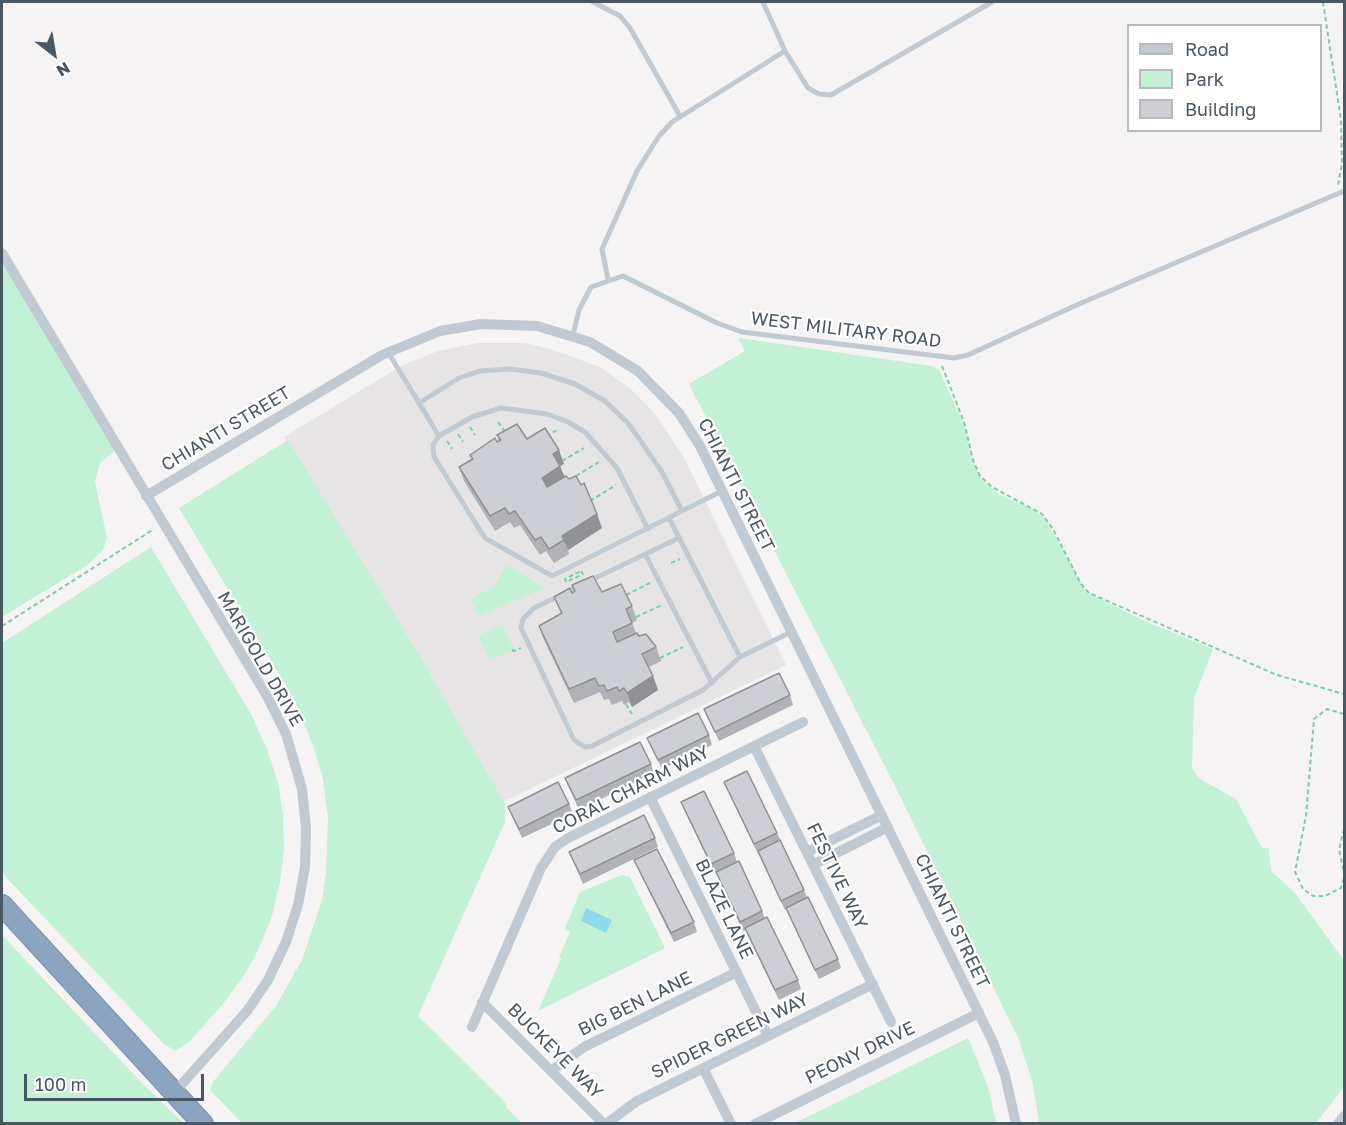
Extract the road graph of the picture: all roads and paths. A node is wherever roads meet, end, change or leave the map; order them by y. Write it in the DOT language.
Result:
graph roads {
  1 [pos="593,2"];
  2 [pos="763,2"];
  3 [pos="992,2"];
  4 [pos="1323,2"];
  5 [pos="785,51"];
  6 [pos="680,116"];
  7 [pos="1342,192"];
  8 [pos="2,253"];
  9 [pos="608,279"];
  10 [pos="573,335"];
  11 [pos="388,352"];
  12 [pos="938,357"];
  13 [pos="419,403"];
  14 [pos="498,422"];
  15 [pos="557,430"];
  16 [pos="439,436"];
  17 [pos="508,436"];
  18 [pos="538,441"];
  19 [pos="584,448"];
  20 [pos="562,461"];
  21 [pos="599,462"];
  22 [pos="568,481"];
  23 [pos="616,485"];
  24 [pos="722,491"];
  25 [pos="146,496"];
  26 [pos="590,501"];
  27 [pos="682,511"];
  28 [pos="669,518"];
  29 [pos="162,524"];
  30 [pos="648,529"];
  31 [pos="680,538"];
  32 [pos="645,554"];
  33 [pos="577,573"];
  34 [pos="583,574"];
  35 [pos="650,583"];
  36 [pos="624,596"];
  37 [pos="662,605"];
  38 [pos="636,617"];
  39 [pos="2,626"];
  40 [pos="791,632"];
  41 [pos="683,647"];
  42 [pos="521,648"];
  43 [pos="512,650"];
  44 [pos="740,657"];
  45 [pos="660,658"];
  46 [pos="712,683"];
  47 [pos="1344,694"];
  48 [pos="626,704"];
  49 [pos="1344,714"];
  50 [pos="633,716"];
  51 [pos="803,722"];
  52 [pos="754,746"];
  53 [pos="650,797"];
  54 [pos="882,815"];
  55 [pos="888,827"];
  56 [pos="1344,829"];
  57 [pos="807,852"];
  58 [pos="813,865"];
  59 [pos="1344,872"];
  60 [pos="1344,878"];
  61 [pos="2,904"];
  62 [pos="737,972"];
  63 [pos="873,984"];
  64 [pos="483,1002"];
  65 [pos="979,1013"];
  66 [pos="891,1022"];
  67 [pos="472,1027"];
  68 [pos="768,1036"];
  69 [pos="703,1068"];
  70 [pos="551,1071"];
  71 [pos="174,1094"];
  72 [pos="1344,1116"];
  73 [pos="203,1124"];
  74 [pos="605,1124"];
  75 [pos="731,1124"];
  76 [pos="755,1124"];
  77 [pos="1016,1124"];
  78 [pos="1338,1124"];
  1 -- 6 [label="lane"];
  2 -- 5 [label="lane"];
  3 -- 5 [label="lane"];
  4 -- 7 [label="path"];
  5 -- 6 [label="lane"];
  6 -- 9 [label="lane"];
  7 -- 12 [label="lane, WEST MILITARY ROAD"];
  8 -- 25 [label="street, MARIGOLD DRIVE"];
  9 -- 10 [label="lane"];
  9 -- 12 [label="lane, WEST MILITARY ROAD"];
  10 -- 11 [label="street, CHIANTI STREET"];
  10 -- 24 [label="street, CHIANTI STREET"];
  11 -- 13 [label="lane"];
  11 -- 25 [label="street, CHIANTI STREET"];
  12 -- 47 [label="path"];
  13 -- 16 [label="lane"];
  13 -- 27 [label="lane"];
  14 -- 17 [label="path"];
  15 -- 18 [label="path"];
  16 -- 30 [label="lane"];
  16 -- 30 [label="lane"];
  19 -- 20 [label="path"];
  21 -- 22 [label="path"];
  23 -- 26 [label="path"];
  24 -- 27 [label="lane"];
  24 -- 40 [label="street, CHIANTI STREET"];
  25 -- 29 [label="street, MARIGOLD DRIVE"];
  27 -- 28 [label="lane"];
  28 -- 30 [label="lane"];
  28 -- 31 [label="lane"];
  29 -- 39 [label="path"];
  29 -- 71 [label="street, MARIGOLD DRIVE"];
  31 -- 32 [label="lane"];
  31 -- 44 [label="lane"];
  32 -- 46 [label="lane"];
  32 -- 46 [label="lane"];
  33 -- 34 [label="path"];
  35 -- 36 [label="path"];
  37 -- 38 [label="path"];
  40 -- 44 [label="lane"];
  40 -- 54 [label="street, CHIANTI STREET"];
  41 -- 45 [label="path"];
  42 -- 43 [label="path"];
  44 -- 46 [label="lane"];
  48 -- 50 [label="path"];
  49 -- 60 [label="path"];
  51 -- 52 [label="street, CORAL CHARM WAY"];
  52 -- 53 [label="street, CORAL CHARM WAY"];
  52 -- 57 [label="street, FESTIVE WAY"];
  53 -- 62 [label="street, BLAZE LANE"];
  53 -- 64 [label="street, CORAL CHARM WAY"];
  54 -- 55 [label="street, CHIANTI STREET"];
  54 -- 57 [label="street"];
  55 -- 58 [label="street"];
  55 -- 65 [label="street, CHIANTI STREET"];
  56 -- 59 [label="path"];
  57 -- 58 [label="street, FESTIVE WAY"];
  58 -- 63 [label="street, FESTIVE WAY"];
  61 -- 71 [label="highway"];
  62 -- 68 [label="street, BLAZE LANE"];
  62 -- 70 [label="street, BIG BEN LANE"];
  63 -- 66 [label="street, FESTIVE WAY"];
  63 -- 68 [label="street, SPIDER GREEN WAY"];
  64 -- 67 [label="street, CORAL CHARM WAY"];
  64 -- 70 [label="street, BUCKEYE WAY"];
  65 -- 76 [label="street, PEONY DRIVE"];
  65 -- 77 [label="street, CHIANTI STREET"];
  68 -- 69 [label="street, SPIDER GREEN WAY"];
  69 -- 74 [label="street, SPIDER GREEN WAY"];
  69 -- 75 [label="street"];
  70 -- 74 [label="street, BUCKEYE WAY"];
  71 -- 73 [label="highway"];
  72 -- 78 [label="street"];
}
